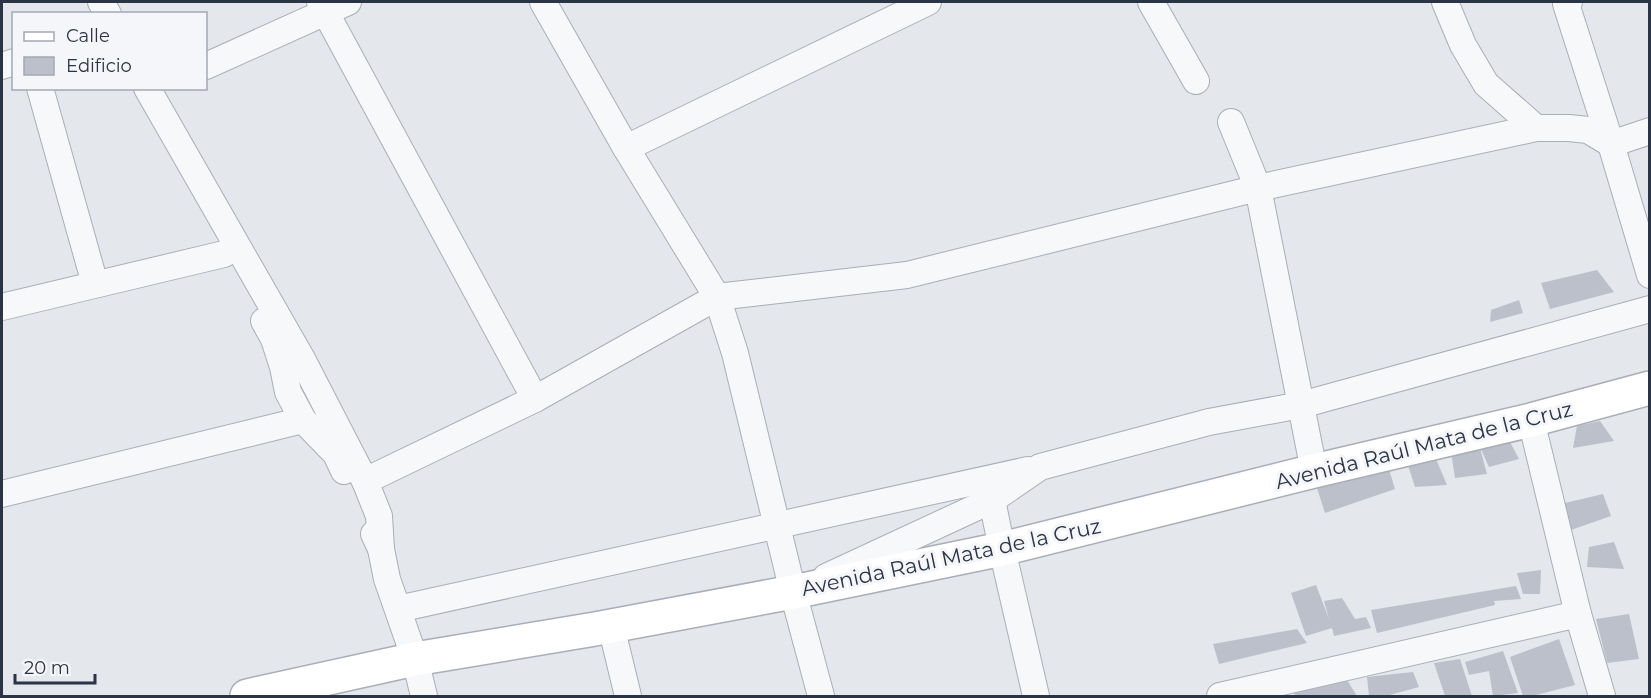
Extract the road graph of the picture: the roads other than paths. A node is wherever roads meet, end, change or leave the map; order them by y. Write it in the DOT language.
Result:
graph roads {
  1 [pos="543,2"];
  2 [pos="928,2"];
  3 [pos="1151,2"];
  4 [pos="1445,2"];
  5 [pos="1569,2"];
  6 [pos="331,5"];
  7 [pos="207,66"];
  8 [pos="1196,81"];
  9 [pos="41,90"];
  10 [pos="151,90"];
  11 [pos="1231,122"];
  12 [pos="1536,128"];
  13 [pos="1650,131"];
  14 [pos="1611,144"];
  15 [pos="626,148"];
  16 [pos="1258,188"];
  17 [pos="1650,275"];
  18 [pos="95,285"];
  19 [pos="717,297"];
  20 [pos="2,307"];
  21 [pos="1650,309"];
  22 [pos="1650,388"];
  23 [pos="535,399"];
  24 [pos="1301,405"];
  25 [pos="303,420"];
  26 [pos="1531,420"];
  27 [pos="1040,467"];
  28 [pos="1314,471"];
  29 [pos="365,481"];
  30 [pos="2,494"];
  31 [pos="992,500"];
  32 [pos="777,525"];
  33 [pos="381,549"];
  34 [pos="1002,549"];
  35 [pos="793,592"];
  36 [pos="398,609"];
  37 [pos="1578,614"];
  38 [pos="611,626"];
  39 [pos="415,659"];
  40 [pos="247,696"];
  41 [pos="424,696"];
  42 [pos="628,696"];
  43 [pos="821,696"];
  44 [pos="1036,696"];
  45 [pos="1220,696"];
  46 [pos="1602,696"];
  1 -- 15 [label="street"];
  2 -- 15 [label="street"];
  3 -- 8 [label="street"];
  4 -- 12 [label="street"];
  5 -- 14 [label="street"];
  6 -- 7 [label="street"];
  6 -- 23 [label="street"];
  9 -- 18 [label="street"];
  10 -- 29 [label="street"];
  11 -- 16 [label="street"];
  12 -- 14 [label="street"];
  12 -- 16 [label="street"];
  13 -- 14 [label="street"];
  14 -- 17 [label="street"];
  15 -- 19 [label="street"];
  16 -- 19 [label="street"];
  16 -- 24 [label="street"];
  18 -- 20 [label="street"];
  18 -- 25 [label="street"];
  19 -- 23 [label="street"];
  19 -- 32 [label="street"];
  21 -- 24 [label="street"];
  22 -- 26 [label="street, Avenida Raúl Mata de la Cruz"];
  23 -- 29 [label="street"];
  24 -- 27 [label="street"];
  24 -- 28 [label="street"];
  25 -- 30 [label="street"];
  25 -- 33 [label="street"];
  26 -- 28 [label="street, Avenida Raúl Mata de la Cruz"];
  26 -- 37 [label="street"];
  27 -- 31 [label="street"];
  27 -- 32 [label="street"];
  28 -- 34 [label="street, Avenida Raúl Mata de la Cruz"];
  29 -- 33 [label="street"];
  31 -- 34 [label="street"];
  31 -- 35 [label="street"];
  32 -- 35 [label="street"];
  32 -- 36 [label="street"];
  33 -- 36 [label="street"];
  34 -- 35 [label="street, Avenida Raúl Mata de la Cruz"];
  34 -- 44 [label="street"];
  35 -- 38 [label="street, Avenida Raúl Mata de la Cruz"];
  35 -- 43 [label="street"];
  36 -- 39 [label="street"];
  37 -- 45 [label="street"];
  37 -- 46 [label="street"];
  38 -- 39 [label="street, Avenida Raúl Mata de la Cruz"];
  38 -- 42 [label="street"];
  39 -- 40 [label="street, Avenida Raúl Mata de la Cruz"];
  39 -- 41 [label="street"];
}
